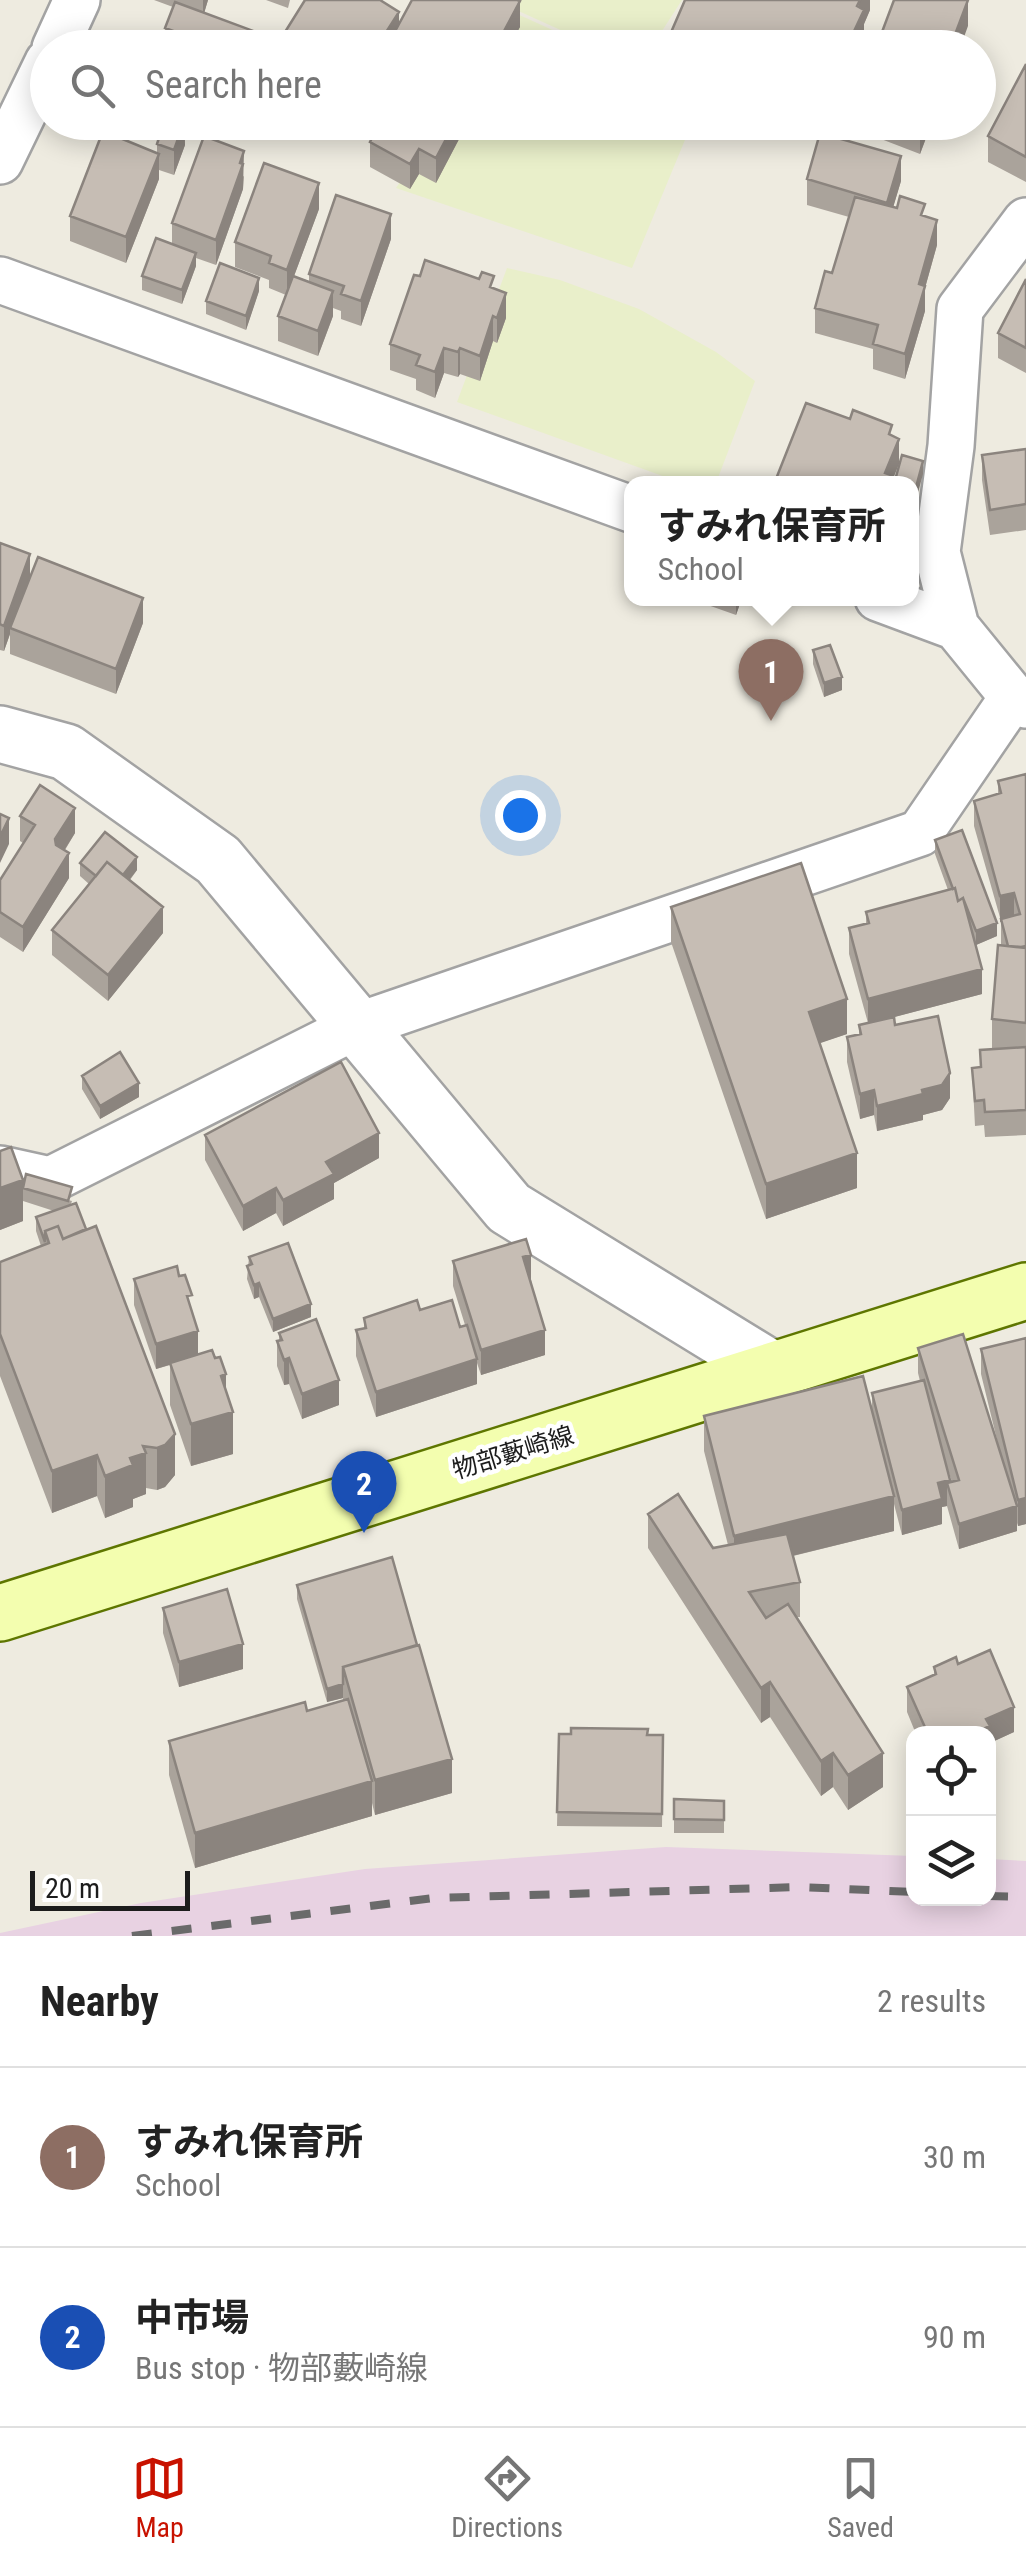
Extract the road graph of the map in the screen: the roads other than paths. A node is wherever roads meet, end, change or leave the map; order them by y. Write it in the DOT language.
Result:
graph roads {
  1 [pos="72,1"];
  2 [pos="61,30"];
  3 [pos="30,99"];
  4 [pos="0,161"];
  5 [pos="1026,221"];
  6 [pos="0,280"];
  7 [pos="624,506"];
  8 [pos="900,606"];
  9 [pos="956,627"];
  10 [pos="1020,701"];
  11 [pos="0,734"];
  12 [pos="357,1026"];
  13 [pos="0,1169"];
  14 [pos="1026,1291"];
  15 [pos="774,1370"];
  16 [pos="0,1613"];
  1 -- 2 [label="street"];
  3 -- 4 [label="street"];
  5 -- 9 [label="street"];
  6 -- 7 [label="street"];
  8 -- 9 [label="street"];
  9 -- 10 [label="street"];
  10 -- 12 [label="street"];
  11 -- 12 [label="street"];
  12 -- 13 [label="street"];
  12 -- 15 [label="street"];
  14 -- 15 [label="main road, 物部藪崎線"];
  15 -- 16 [label="main road, 物部藪崎線"];
}
